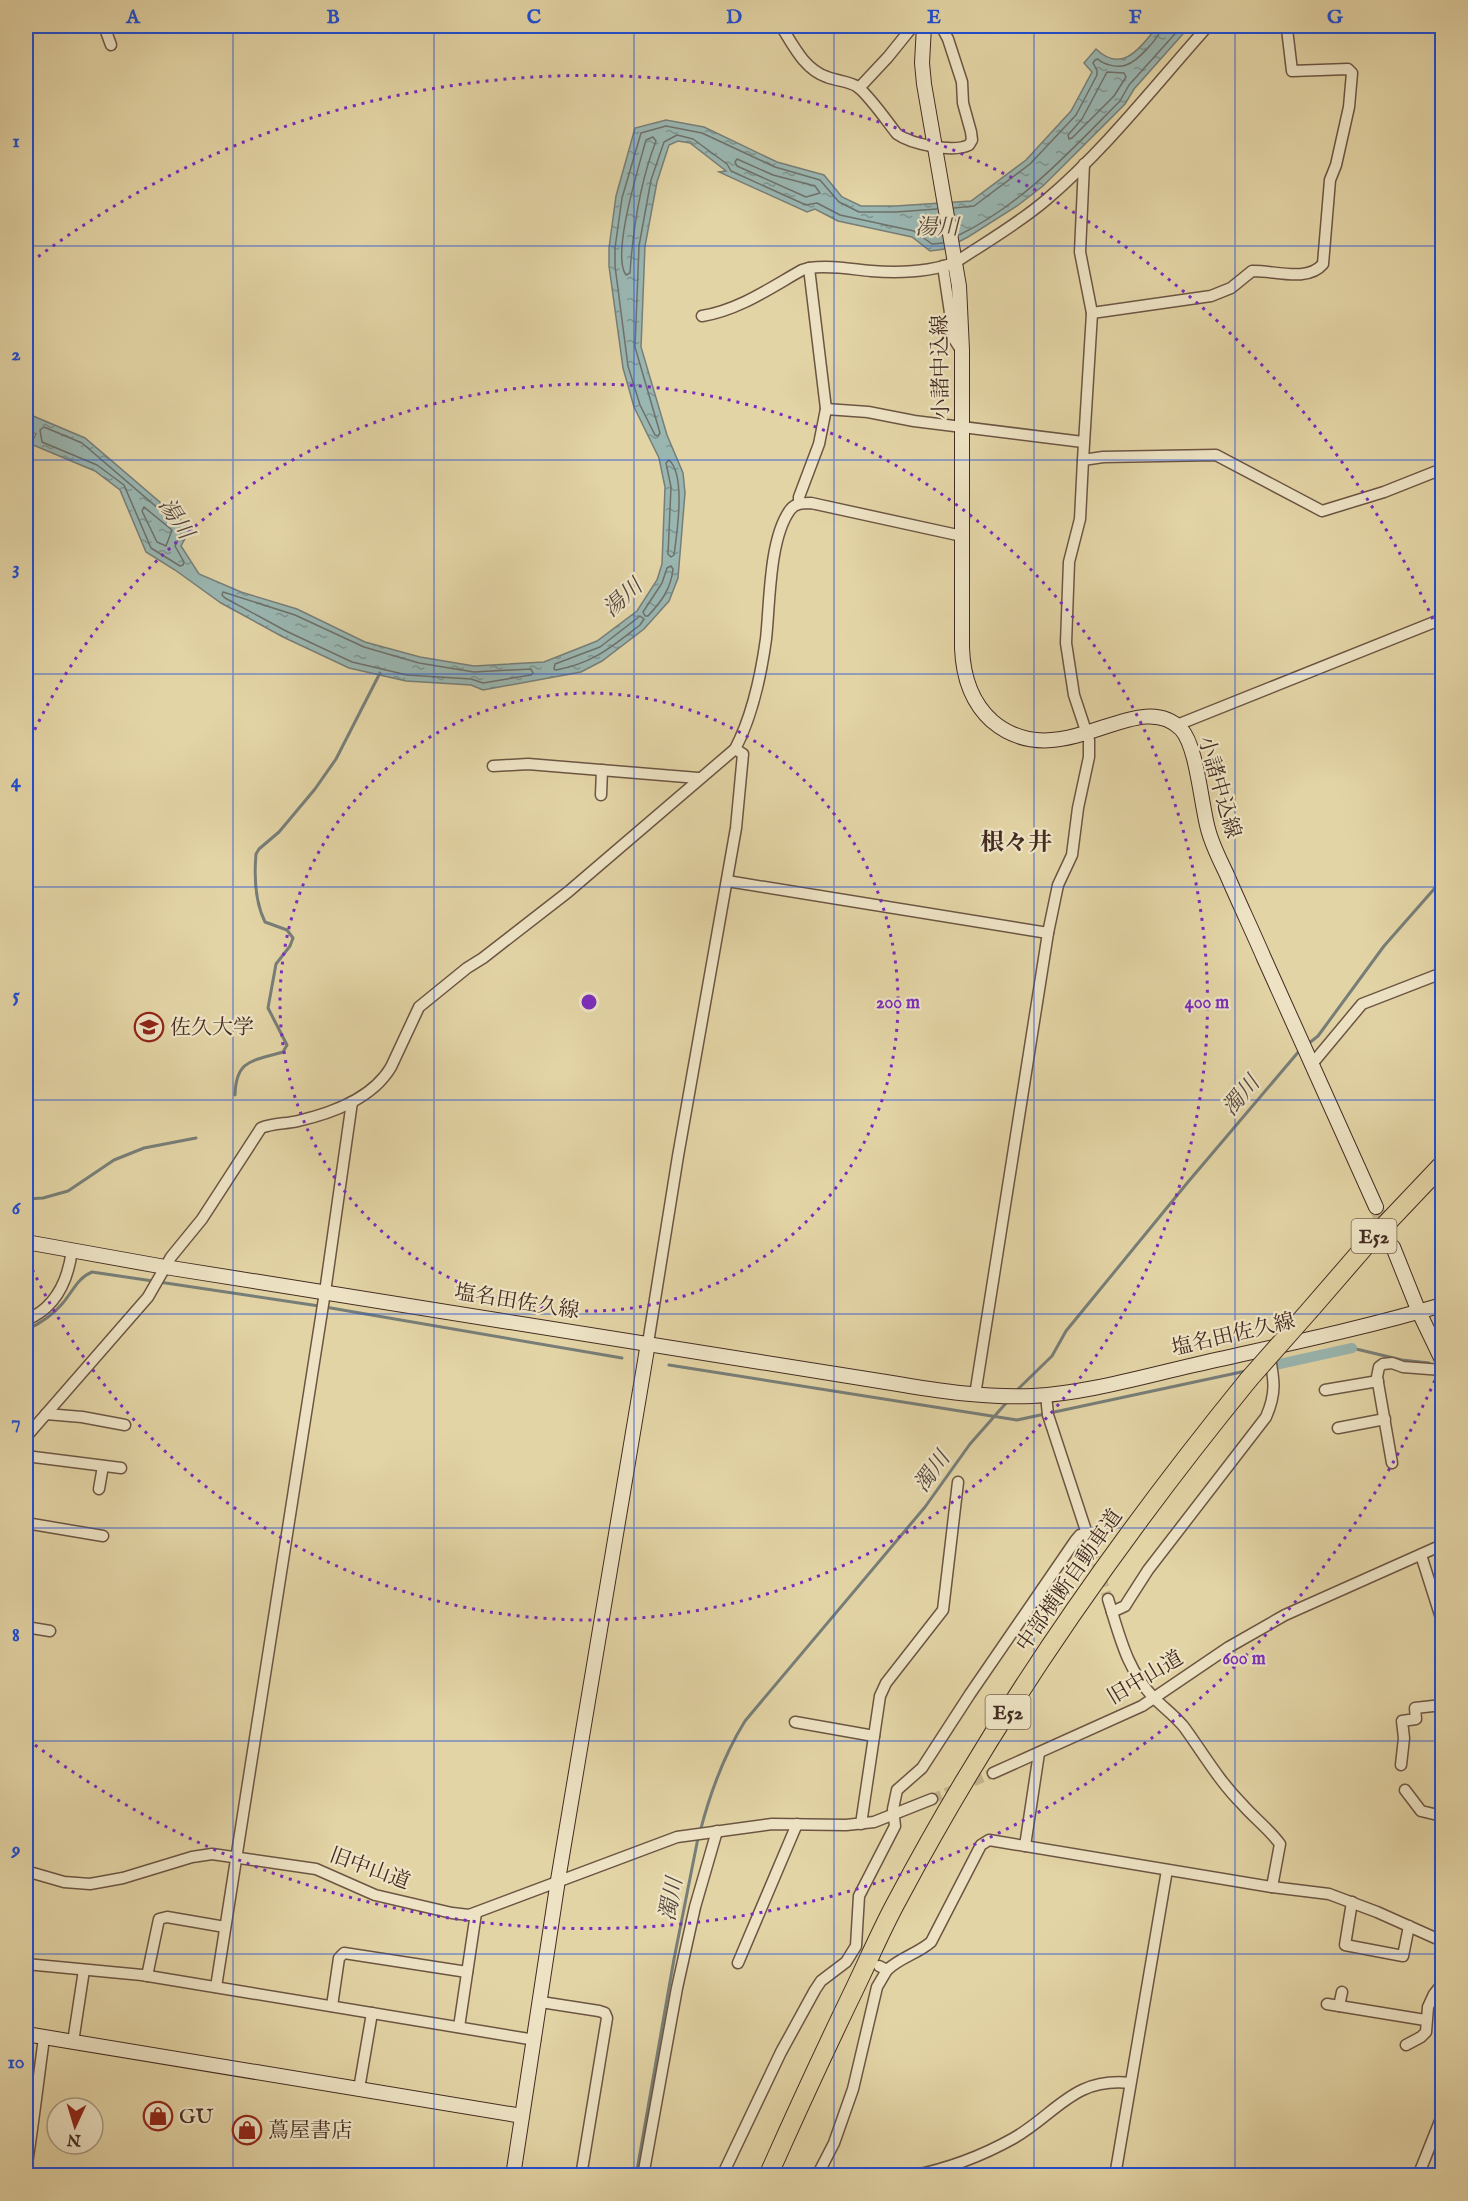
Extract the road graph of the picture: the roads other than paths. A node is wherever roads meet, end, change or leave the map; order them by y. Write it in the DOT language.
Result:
graph roads {
  1 [pos="104,26"];
  2 [pos="781,26"];
  3 [pos="913,26"];
  4 [pos="924,26"];
  5 [pos="941,26"];
  6 [pos="1208,26"];
  7 [pos="1287,29"];
  8 [pos="111,45"];
  9 [pos="859,88"];
  10 [pos="936,150"];
  11 [pos="1084,164"];
  12 [pos="951,262"];
  13 [pos="809,268"];
  14 [pos="1092,314"];
  15 [pos="702,316"];
  16 [pos="826,409"];
  17 [pos="962,427"];
  18 [pos="1083,442"];
  19 [pos="1083,460"];
  20 [pos="1443,472"];
  21 [pos="799,504"];
  22 [pos="962,536"];
  23 [pos="1443,619"];
  24 [pos="1177,725"];
  25 [pos="1087,733"];
  26 [pos="735,749"];
  27 [pos="493,766"];
  28 [pos="602,770"];
  29 [pos="698,778"];
  30 [pos="601,795"];
  31 [pos="727,881"];
  32 [pos="1048,933"];
  33 [pos="1443,973"];
  34 [pos="1310,1060"];
  35 [pos="352,1102"];
  36 [pos="1443,1165"];
  37 [pos="1376,1207"];
  38 [pos="26,1242"];
  39 [pos="1393,1247"];
  40 [pos="72,1250"];
  41 [pos="160,1276"];
  42 [pos="323,1303"];
  43 [pos="1443,1305"];
  44 [pos="1419,1312"];
  45 [pos="26,1320"];
  46 [pos="648,1343"];
  47 [pos="1268,1348"];
  48 [pos="1443,1360"];
  49 [pos="1443,1370"];
  50 [pos="1378,1381"];
  51 [pos="1325,1390"];
  52 [pos="975,1395"];
  53 [pos="1047,1406"];
  54 [pos="46,1414"];
  55 [pos="1384,1419"];
  56 [pos="124,1425"];
  57 [pos="1338,1428"];
  58 [pos="26,1437"];
  59 [pos="26,1456"];
  60 [pos="1392,1463"];
  61 [pos="103,1466"];
  62 [pos="121,1468"];
  63 [pos="958,1482"];
  64 [pos="99,1489"];
  65 [pos="26,1523"];
  66 [pos="1087,1533"];
  67 [pos="104,1536"];
  68 [pos="1443,1545"];
  69 [pos="1092,1549"];
  70 [pos="1421,1555"];
  71 [pos="1108,1599"];
  72 [pos="1112,1612"];
  73 [pos="1443,1621"];
  74 [pos="26,1628"];
  75 [pos="51,1631"];
  76 [pos="1154,1698"];
  77 [pos="1443,1705"];
  78 [pos="795,1722"];
  79 [pos="807,1725"];
  80 [pos="805,1736"];
  81 [pos="874,1736"];
  82 [pos="1039,1753"];
  83 [pos="1401,1765"];
  84 [pos="993,1773"];
  85 [pos="1405,1790"];
  86 [pos="932,1799"];
  87 [pos="894,1815"];
  88 [pos="1443,1816"];
  89 [pos="797,1824"];
  90 [pos="861,1824"];
  91 [pos="715,1832"];
  92 [pos="1025,1846"];
  93 [pos="237,1857"];
  94 [pos="1167,1870"];
  95 [pos="26,1871"];
  96 [pos="558,1880"];
  97 [pos="1272,1887"];
  98 [pos="1352,1902"];
  99 [pos="476,1913"];
  100 [pos="1409,1926"];
  101 [pos="225,1927"];
  102 [pos="1443,1941"];
  103 [pos="738,1963"];
  104 [pos="26,1964"];
  105 [pos="84,1970"];
  106 [pos="468,1972"];
  107 [pos="147,1976"];
  108 [pos="1443,1984"];
  109 [pos="216,1987"];
  110 [pos="1342,1992"];
  111 [pos="541,2002"];
  112 [pos="1327,2004"];
  113 [pos="332,2006"];
  114 [pos="1340,2006"];
  115 [pos="372,2013"];
  116 [pos="1425,2020"];
  117 [pos="459,2027"];
  118 [pos="26,2034"];
  119 [pos="44,2038"];
  120 [pos="535,2040"];
  121 [pos="73,2042"];
  122 [pos="1406,2045"];
  123 [pos="813,2075"];
  124 [pos="1130,2083"];
  125 [pos="359,2089"];
  126 [pos="522,2116"];
  127 [pos="1443,2116"];
  128 [pos="26,2170"];
  129 [pos="513,2175"];
  130 [pos="581,2175"];
  131 [pos="644,2175"];
  132 [pos="722,2175"];
  133 [pos="768,2175"];
  134 [pos="774,2175"];
  135 [pos="817,2175"];
  136 [pos="911,2175"];
  137 [pos="1115,2175"];
  138 [pos="1418,2175"];
  1 -- 8 [label="street"];
  2 -- 9 [label="street"];
  3 -- 9 [label="street"];
  4 -- 10 [label="main road"];
  5 -- 10 [label="street"];
  6 -- 11 [label="street"];
  7 -- 14 [label="street"];
  9 -- 10 [label="street"];
  10 -- 12 [label="main road, 小諸中込線"];
  11 -- 12 [label="street"];
  11 -- 14 [label="street"];
  12 -- 13 [label="street"];
  12 -- 17 [label="main road, 小諸中込線"];
  13 -- 15 [label="street"];
  13 -- 16 [label="street"];
  14 -- 18 [label="street"];
  16 -- 17 [label="street"];
  16 -- 21 [label="street"];
  17 -- 18 [label="street"];
  17 -- 22 [label="main road, 小諸中込線"];
  18 -- 19 [label="street"];
  19 -- 20 [label="street"];
  19 -- 25 [label="street"];
  21 -- 22 [label="street"];
  21 -- 26 [label="street"];
  22 -- 25 [label="main road, 小諸中込線"];
  23 -- 24 [label="street"];
  24 -- 25 [label="main road, 小諸中込線"];
  24 -- 34 [label="main road, 小諸中込線"];
  25 -- 32 [label="street"];
  26 -- 29 [label="street"];
  26 -- 31 [label="street"];
  27 -- 28 [label="street"];
  28 -- 29 [label="street"];
  28 -- 30 [label="street"];
  29 -- 35 [label="street"];
  31 -- 32 [label="street"];
  31 -- 46 [label="street"];
  32 -- 52 [label="street"];
  33 -- 34 [label="street"];
  34 -- 37 [label="main road, 小諸中込線"];
  35 -- 41 [label="street"];
  35 -- 42 [label="street"];
  36 -- 123 [label="highway, 中部横断自動車道 / E52, bridge"];
  38 -- 40 [label="main road, 塩名田佐久線"];
  39 -- 44 [label="main road"];
  40 -- 41 [label="main road, 塩名田佐久線"];
  40 -- 45 [label="street"];
  41 -- 42 [label="main road, 塩名田佐久線"];
  41 -- 54 [label="street"];
  42 -- 46 [label="main road, 塩名田佐久線"];
  42 -- 93 [label="street"];
  43 -- 44 [label="main road, 塩名田佐久線"];
  44 -- 47 [label="main road, 塩名田佐久線"];
  44 -- 48 [label="main road"];
  46 -- 52 [label="main road, 塩名田佐久線"];
  46 -- 96 [label="main road"];
  47 -- 53 [label="main road, 塩名田佐久線"];
  47 -- 72 [label="street"];
  49 -- 50 [label="street"];
  50 -- 51 [label="street"];
  50 -- 55 [label="street"];
  52 -- 53 [label="main road, 塩名田佐久線"];
  53 -- 66 [label="street"];
  54 -- 56 [label="street"];
  54 -- 58 [label="street"];
  55 -- 57 [label="street"];
  55 -- 60 [label="street"];
  59 -- 61 [label="street"];
  61 -- 62 [label="street"];
  61 -- 64 [label="street"];
  63 -- 81 [label="street"];
  65 -- 67 [label="street"];
  66 -- 69 [label="street"];
  66 -- 87 [label="street"];
  68 -- 70 [label="street, 旧中山道"];
  70 -- 73 [label="street"];
  70 -- 76 [label="street, 旧中山道"];
  71 -- 72 [label="street"];
  72 -- 76 [label="street"];
  74 -- 75 [label="street"];
  76 -- 82 [label="street, 旧中山道"];
  76 -- 97 [label="street"];
  77 -- 83 [label="street"];
  78 -- 79 [label="street"];
  79 -- 80 [label="street"];
  79 -- 81 [label="street"];
  81 -- 90 [label="street"];
  82 -- 84 [label="street, 旧中山道"];
  82 -- 92 [label="street"];
  85 -- 88 [label="street"];
  86 -- 87 [label="street"];
  87 -- 90 [label="street"];
  87 -- 132 [label="street"];
  89 -- 90 [label="street"];
  89 -- 91 [label="street"];
  89 -- 103 [label="street"];
  91 -- 96 [label="street, 旧中山道"];
  91 -- 131 [label="street"];
  92 -- 94 [label="street"];
  92 -- 135 [label="street"];
  93 -- 95 [label="street, 旧中山道"];
  93 -- 99 [label="street, 旧中山道"];
  93 -- 101 [label="street"];
  94 -- 97 [label="street"];
  94 -- 124 [label="street"];
  96 -- 99 [label="street, 旧中山道"];
  96 -- 111 [label="main road"];
  97 -- 98 [label="street"];
  98 -- 100 [label="street"];
  98 -- 100 [label="street"];
  99 -- 106 [label="street"];
  100 -- 102 [label="street"];
  101 -- 107 [label="street"];
  101 -- 109 [label="street"];
  104 -- 105 [label="street"];
  105 -- 107 [label="street"];
  105 -- 121 [label="street"];
  106 -- 113 [label="street"];
  106 -- 117 [label="street"];
  107 -- 109 [label="street"];
  108 -- 116 [label="street"];
  109 -- 113 [label="street"];
  110 -- 114 [label="street"];
  111 -- 120 [label="main road"];
  111 -- 130 [label="street"];
  112 -- 114 [label="street"];
  113 -- 115 [label="street"];
  114 -- 116 [label="street"];
  115 -- 117 [label="street"];
  115 -- 125 [label="street"];
  116 -- 122 [label="street"];
  117 -- 120 [label="street"];
  118 -- 119 [label="main road"];
  119 -- 121 [label="main road"];
  119 -- 128 [label="street"];
  120 -- 126 [label="main road"];
  121 -- 125 [label="main road"];
  123 -- 133 [label="highway, 中部横断自動車道 / E52"];
  123 -- 134 [label="highway, 中部横断自動車道 / E52"];
  124 -- 136 [label="street"];
  124 -- 137 [label="street"];
  125 -- 126 [label="main road"];
  126 -- 129 [label="main road"];
  127 -- 138 [label="street"];
}
